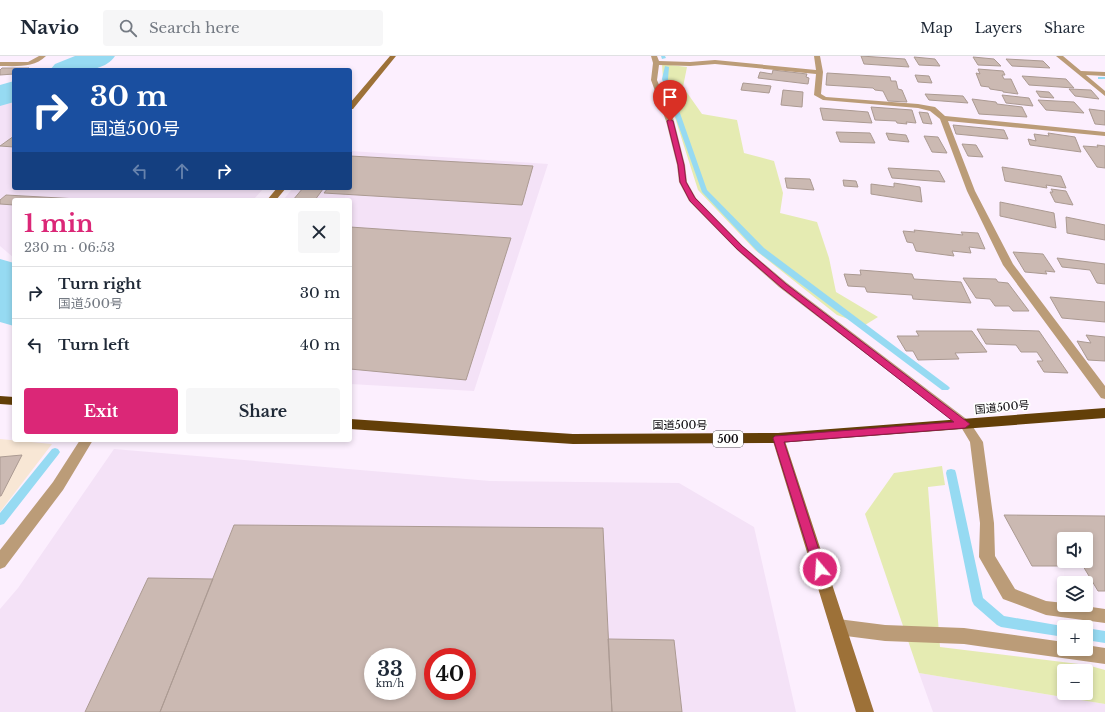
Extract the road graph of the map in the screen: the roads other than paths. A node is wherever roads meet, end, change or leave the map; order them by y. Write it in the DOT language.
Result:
graph roads {
  1 [pos="43,56"];
  2 [pos="393,56"];
  3 [pos="817,56"];
  4 [pos="1059,56"];
  5 [pos="655,59"];
  6 [pos="0,64"];
  7 [pos="820,72"];
  8 [pos="1080,73"];
  9 [pos="1105,74"];
  10 [pos="1105,94"];
  11 [pos="352,105"];
  12 [pos="943,118"];
  13 [pos="1105,134"];
  14 [pos="280,190"];
  15 [pos="273,198"];
  16 [pos="1105,395"];
  17 [pos="0,400"];
  18 [pos="12,401"];
  19 [pos="1105,412"];
  20 [pos="352,424"];
  21 [pos="965,424"];
  22 [pos="778,438"];
  23 [pos="86,442"];
  24 [pos="0,562"];
  25 [pos="1105,616"];
  26 [pos="838,627"];
  27 [pos="1105,656"];
  28 [pos="865,712"];
  1 -- 6 [label="street"];
  2 -- 11 [label="street"];
  3 -- 7 [label="street"];
  4 -- 8 [label="street"];
  5 -- 7 [label="street"];
  5 -- 21 [label="street"];
  7 -- 12 [label="street"];
  8 -- 9 [label="street"];
  8 -- 10 [label="street"];
  12 -- 13 [label="street"];
  12 -- 16 [label="street"];
  14 -- 15 [label="street"];
  17 -- 18 [label="highway"];
  19 -- 21 [label="highway, 国道500号 / 500"];
  20 -- 22 [label="highway, 国道500号 / 500"];
  21 -- 22 [label="highway, 国道500号 / 500"];
  21 -- 25 [label="street"];
  22 -- 26 [label="street"];
  23 -- 24 [label="street"];
  26 -- 27 [label="street"];
  26 -- 28 [label="street"];
}
